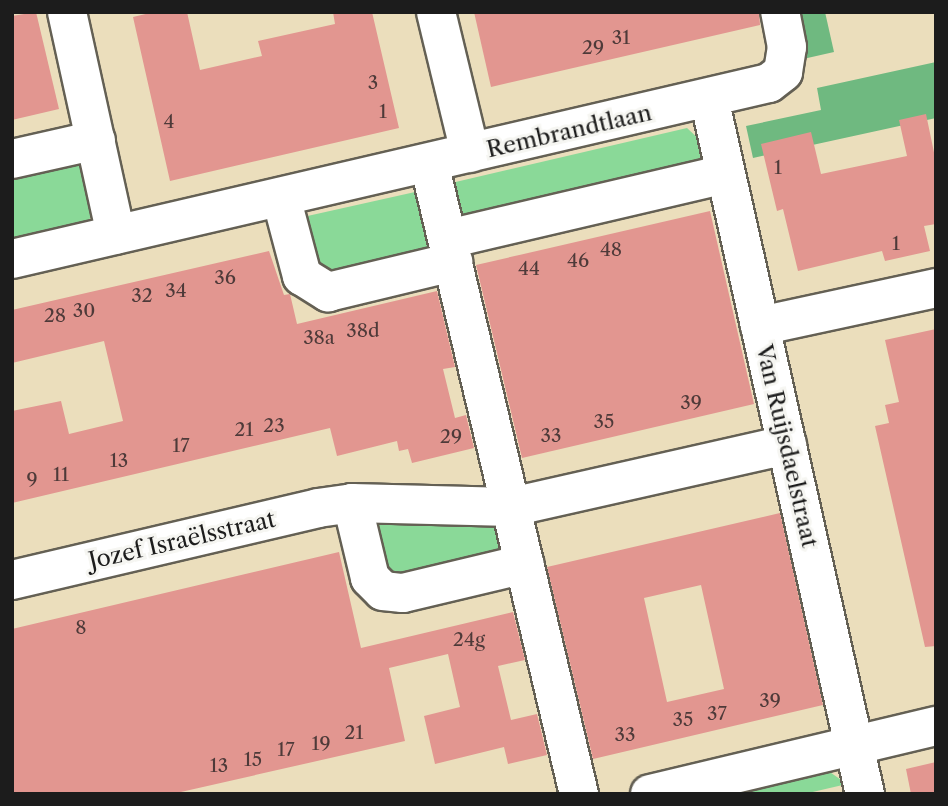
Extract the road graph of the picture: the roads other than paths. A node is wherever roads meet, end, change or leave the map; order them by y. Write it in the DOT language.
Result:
graph roads {
  1 [pos="67,12"];
  2 [pos="436,12"];
  3 [pos="780,12"];
  4 [pos="709,98"];
  5 [pos="96,140"];
  6 [pos="470,153"];
  7 [pos="12,159"];
  8 [pos="429,163"];
  9 [pos="726,173"];
  10 [pos="281,197"];
  11 [pos="116,236"];
  12 [pos="450,251"];
  13 [pos="12,259"];
  14 [pos="936,288"];
  15 [pos="760,326"];
  16 [pos="787,445"];
  17 [pos="352,503"];
  18 [pos="511,507"];
  19 [pos="525,564"];
  20 [pos="12,580"];
  21 [pos="936,726"];
  22 [pos="855,746"];
  23 [pos="579,794"];
  24 [pos="650,794"];
  25 [pos="865,794"];
  1 -- 5 [label="street"];
  2 -- 6 [label="street"];
  3 -- 4 [label="street, Rembrandtlaan"];
  4 -- 6 [label="street, Rembrandtlaan"];
  4 -- 9 [label="street, Van Ruijsdaelstraat"];
  5 -- 7 [label="street"];
  5 -- 11 [label="street"];
  6 -- 8 [label="street, Rembrandtlaan"];
  8 -- 10 [label="street, Rembrandtlaan"];
  8 -- 12 [label="street"];
  9 -- 12 [label="street"];
  9 -- 15 [label="street, Van Ruijsdaelstraat"];
  10 -- 11 [label="street, Rembrandtlaan"];
  10 -- 12 [label="street"];
  11 -- 13 [label="street, Rembrandtlaan"];
  12 -- 18 [label="street"];
  14 -- 15 [label="street"];
  15 -- 16 [label="street, Van Ruijsdaelstraat"];
  16 -- 18 [label="street, Jozef Israëlsstraat"];
  16 -- 22 [label="street, Van Ruijsdaelstraat"];
  17 -- 18 [label="street, Jozef Israëlsstraat"];
  17 -- 19 [label="street"];
  17 -- 20 [label="street, Jozef Israëlsstraat"];
  18 -- 19 [label="street"];
  19 -- 23 [label="street"];
  21 -- 22 [label="street"];
  22 -- 24 [label="street"];
  22 -- 25 [label="street, Van Ruijsdaelstraat"];
}
